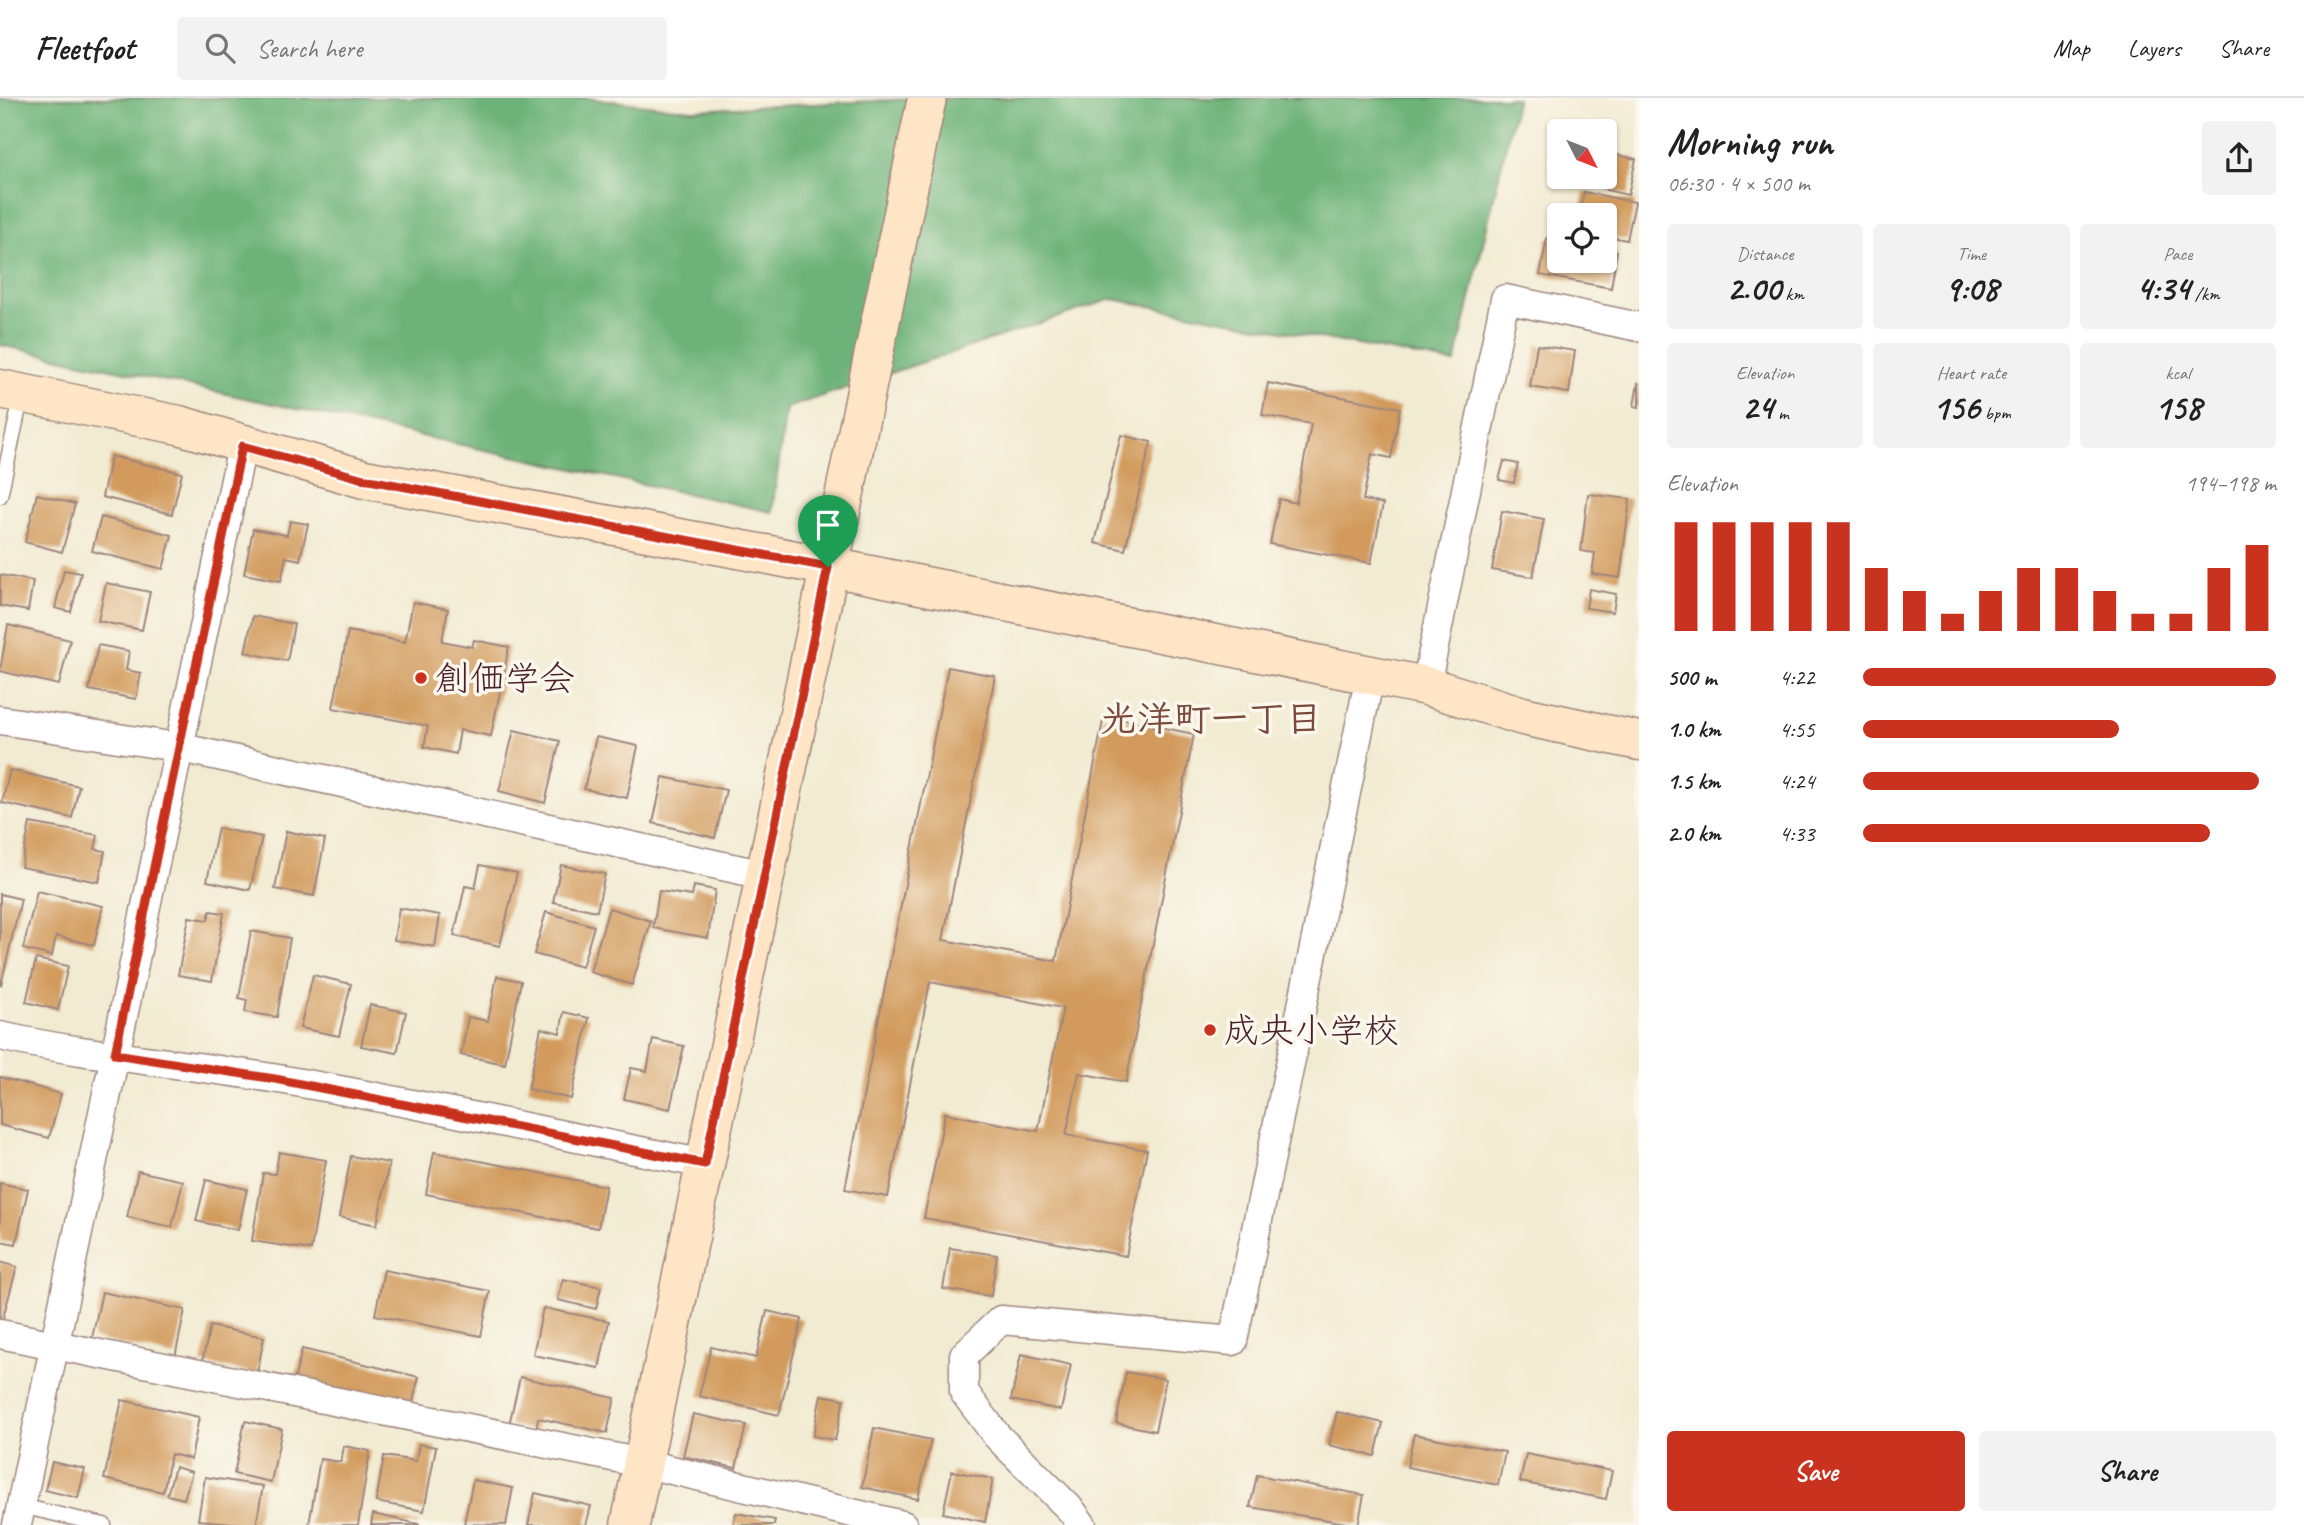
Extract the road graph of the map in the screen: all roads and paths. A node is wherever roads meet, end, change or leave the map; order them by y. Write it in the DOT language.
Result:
graph roads {
  1 [pos="927,98"];
  2 [pos="1639,327"];
  3 [pos="11,391"];
  4 [pos="242,446"];
  5 [pos="0,496"];
  6 [pos="828,567"];
  7 [pos="1370,676"];
  8 [pos="1426,686"];
  9 [pos="0,720"];
  10 [pos="1639,741"];
  11 [pos="177,747"];
  12 [pos="764,876"];
  13 [pos="0,1036"];
  14 [pos="115,1054"];
  15 [pos="705,1164"];
  16 [pos="0,1334"];
  17 [pos="55,1346"];
  18 [pos="642,1463"];
  19 [pos="19,1516"];
  20 [pos="104,1525"];
  21 [pos="630,1525"];
  22 [pos="903,1525"];
  23 [pos="1082,1525"];
  1 -- 6 [label="street"];
  2 -- 8 [label="street"];
  3 -- 4 [label="street"];
  3 -- 5 [label="lane"];
  4 -- 6 [label="street"];
  4 -- 11 [label="street"];
  6 -- 7 [label="street"];
  6 -- 12 [label="street"];
  7 -- 8 [label="street"];
  7 -- 23 [label="street"];
  8 -- 10 [label="street"];
  9 -- 11 [label="street"];
  11 -- 12 [label="street"];
  11 -- 14 [label="street"];
  12 -- 15 [label="street"];
  13 -- 14 [label="street"];
  14 -- 15 [label="street"];
  14 -- 17 [label="street"];
  15 -- 18 [label="street"];
  16 -- 17 [label="street"];
  17 -- 18 [label="street"];
  17 -- 19 [label="street"];
  18 -- 21 [label="street"];
  18 -- 22 [label="street"];
  19 -- 20 [label="lane"];
}
